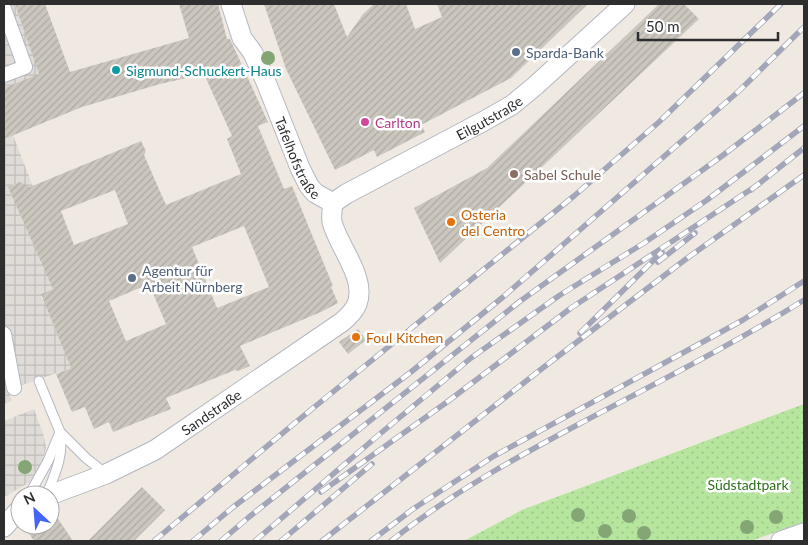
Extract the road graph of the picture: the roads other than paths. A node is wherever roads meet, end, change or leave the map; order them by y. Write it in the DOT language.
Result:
graph roads {
  1 [pos="231,4"];
  2 [pos="625,4"];
  3 [pos="4,9"];
  4 [pos="4,75"];
  5 [pos="333,203"];
  6 [pos="357,303"];
  7 [pos="4,334"];
  8 [pos="38,381"];
  9 [pos="14,388"];
  10 [pos="60,432"];
  11 [pos="106,474"];
  12 [pos="35,485"];
  13 [pos="52,485"];
  14 [pos="60,491"];
  15 [pos="804,533"];
  16 [pos="781,541"];
  1 -- 5 [label="street, Tafelhofstraße"];
  2 -- 5 [label="street, Eilgutstraße"];
  3 -- 4 [label="street"];
  5 -- 6 [label="street, Tafelhofstraße"];
  6 -- 11 [label="street, Sandstraße"];
  7 -- 9 [label="street"];
  8 -- 10 [label="lane"];
  10 -- 11 [label="lane"];
  10 -- 12 [label="lane"];
  10 -- 13 [label="lane"];
  11 -- 14 [label="street, Sandstraße"];
  15 -- 16 [label="street"];
}
